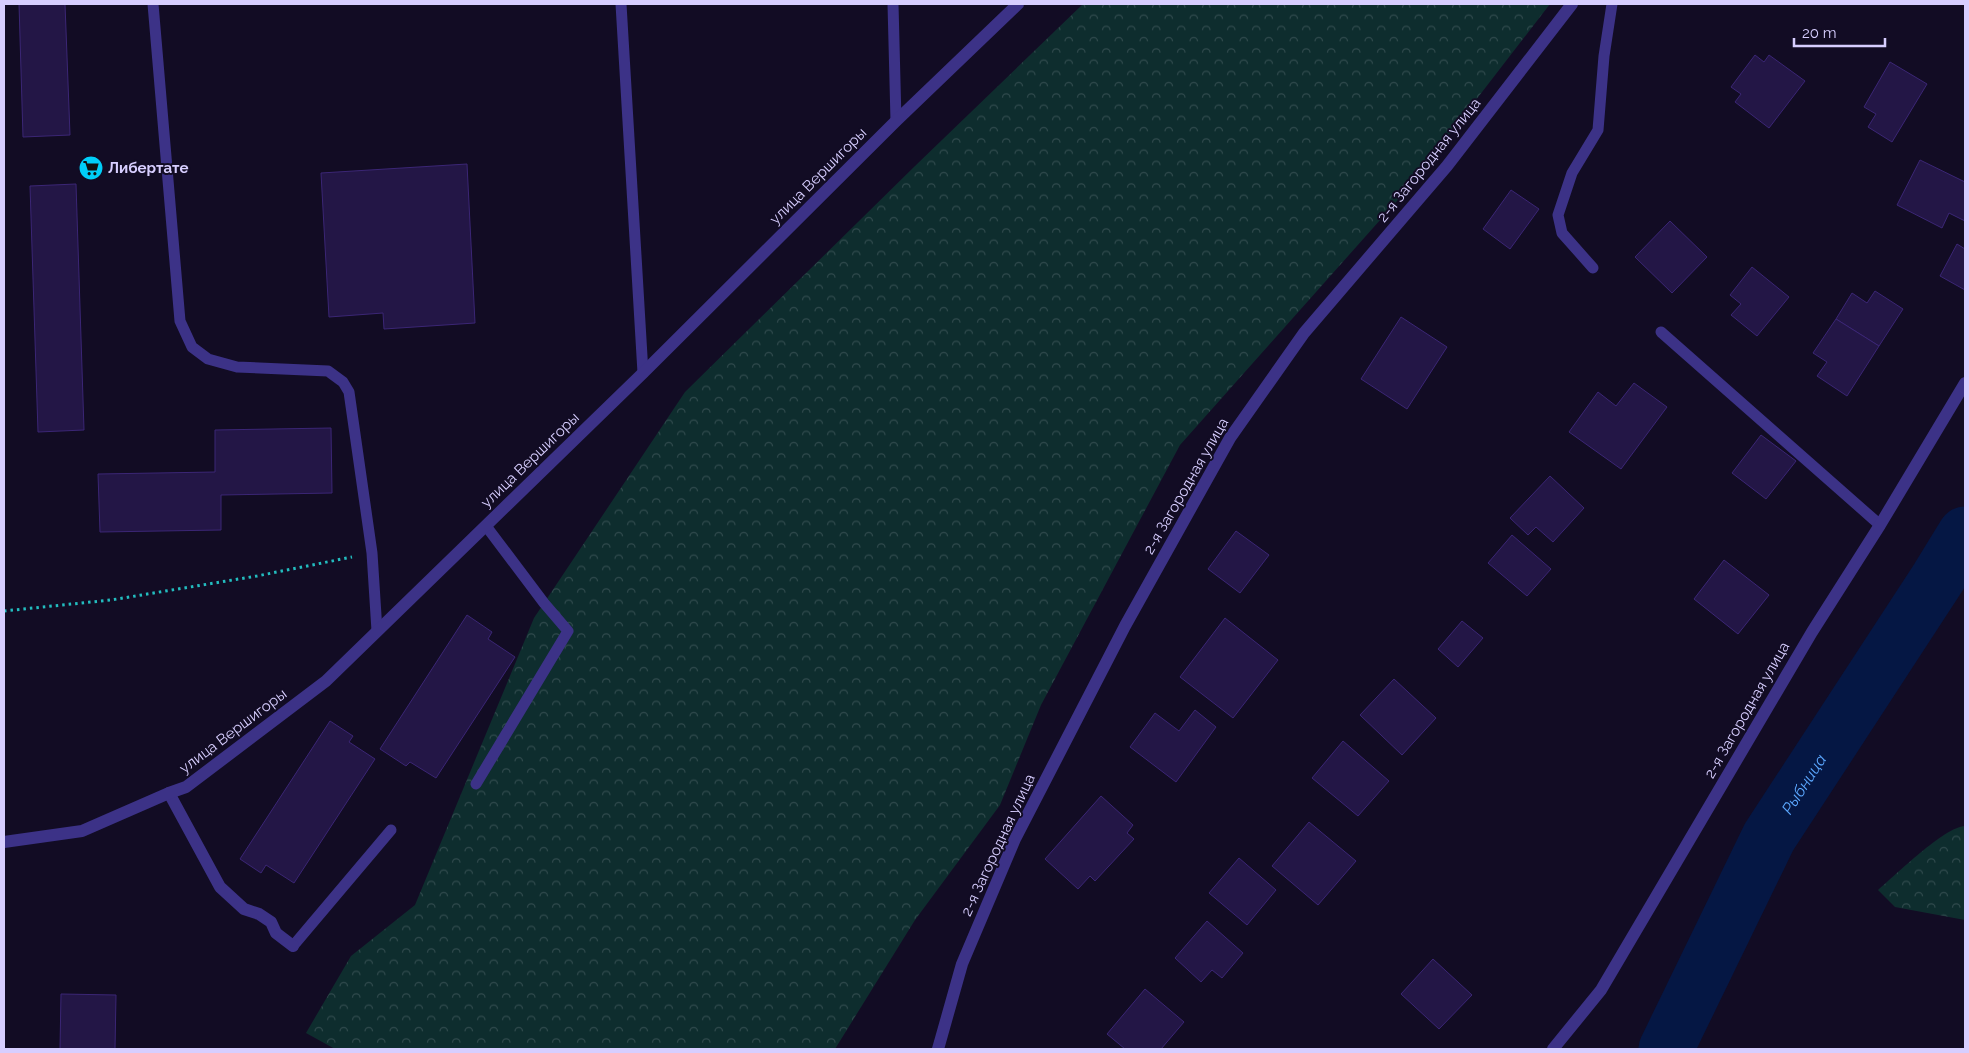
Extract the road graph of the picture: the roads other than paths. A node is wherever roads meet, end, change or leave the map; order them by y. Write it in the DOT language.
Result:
graph roads {
  1 [pos="153,4"];
  2 [pos="621,4"];
  3 [pos="894,4"];
  4 [pos="1018,4"];
  5 [pos="1572,4"];
  6 [pos="1612,4"];
  7 [pos="896,121"];
  8 [pos="1593,268"];
  9 [pos="1661,332"];
  10 [pos="643,373"];
  11 [pos="1965,383"];
  12 [pos="1880,525"];
  13 [pos="486,526"];
  14 [pos="377,631"];
  15 [pos="476,784"];
  16 [pos="169,793"];
  17 [pos="391,830"];
  18 [pos="4,842"];
  19 [pos="293,946"];
  20 [pos="938,1049"];
  21 [pos="1553,1049"];
  1 -- 14 [label="lane"];
  2 -- 10 [label="lane"];
  3 -- 7 [label="lane"];
  4 -- 7 [label="street, улица Вершигоры"];
  5 -- 20 [label="street, 2-я Загородная улица"];
  6 -- 8 [label="lane"];
  7 -- 10 [label="street, улица Вершигоры"];
  9 -- 12 [label="lane"];
  10 -- 13 [label="street, улица Вершигоры"];
  11 -- 12 [label="street, 2-я Загородная улица"];
  12 -- 21 [label="street, 2-я Загородная улица"];
  13 -- 14 [label="street, улица Вершигоры"];
  13 -- 15 [label="lane"];
  14 -- 16 [label="street, улица Вершигоры"];
  16 -- 18 [label="street, улица Вершигоры"];
  16 -- 19 [label="street"];
  17 -- 19 [label="lane"];
}
